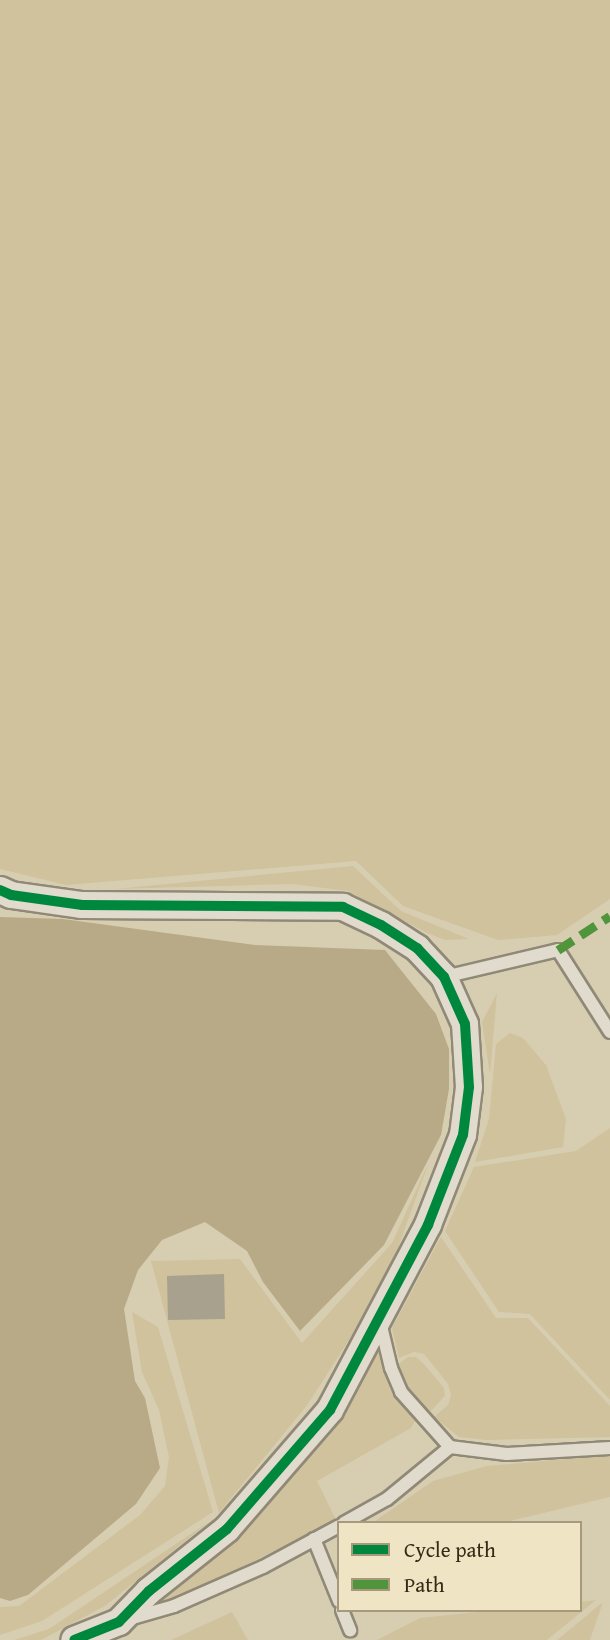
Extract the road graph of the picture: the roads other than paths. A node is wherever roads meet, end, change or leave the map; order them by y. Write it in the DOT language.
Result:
graph roads {
  1 [pos="0,890"];
  2 [pos="444,977"];
  3 [pos="610,1032"];
  4 [pos="379,1317"];
  5 [pos="450,1447"];
  6 [pos="610,1447"];
  7 [pos="348,1521"];
  8 [pos="337,1527"];
  9 [pos="314,1539"];
  10 [pos="337,1596"];
  11 [pos="343,1612"];
  12 [pos="119,1622"];
  13 [pos="350,1630"];
  14 [pos="75,1640"];
  1 -- 2 [label="street"];
  2 -- 3 [label="lane"];
  2 -- 4 [label="street"];
  4 -- 5 [label="lane"];
  4 -- 12 [label="street"];
  5 -- 6 [label="lane"];
  5 -- 7 [label="lane"];
  8 -- 9 [label="lane"];
  9 -- 10 [label="lane"];
  9 -- 12 [label="lane"];
  11 -- 13 [label="lane"];
  12 -- 14 [label="street"];
}
